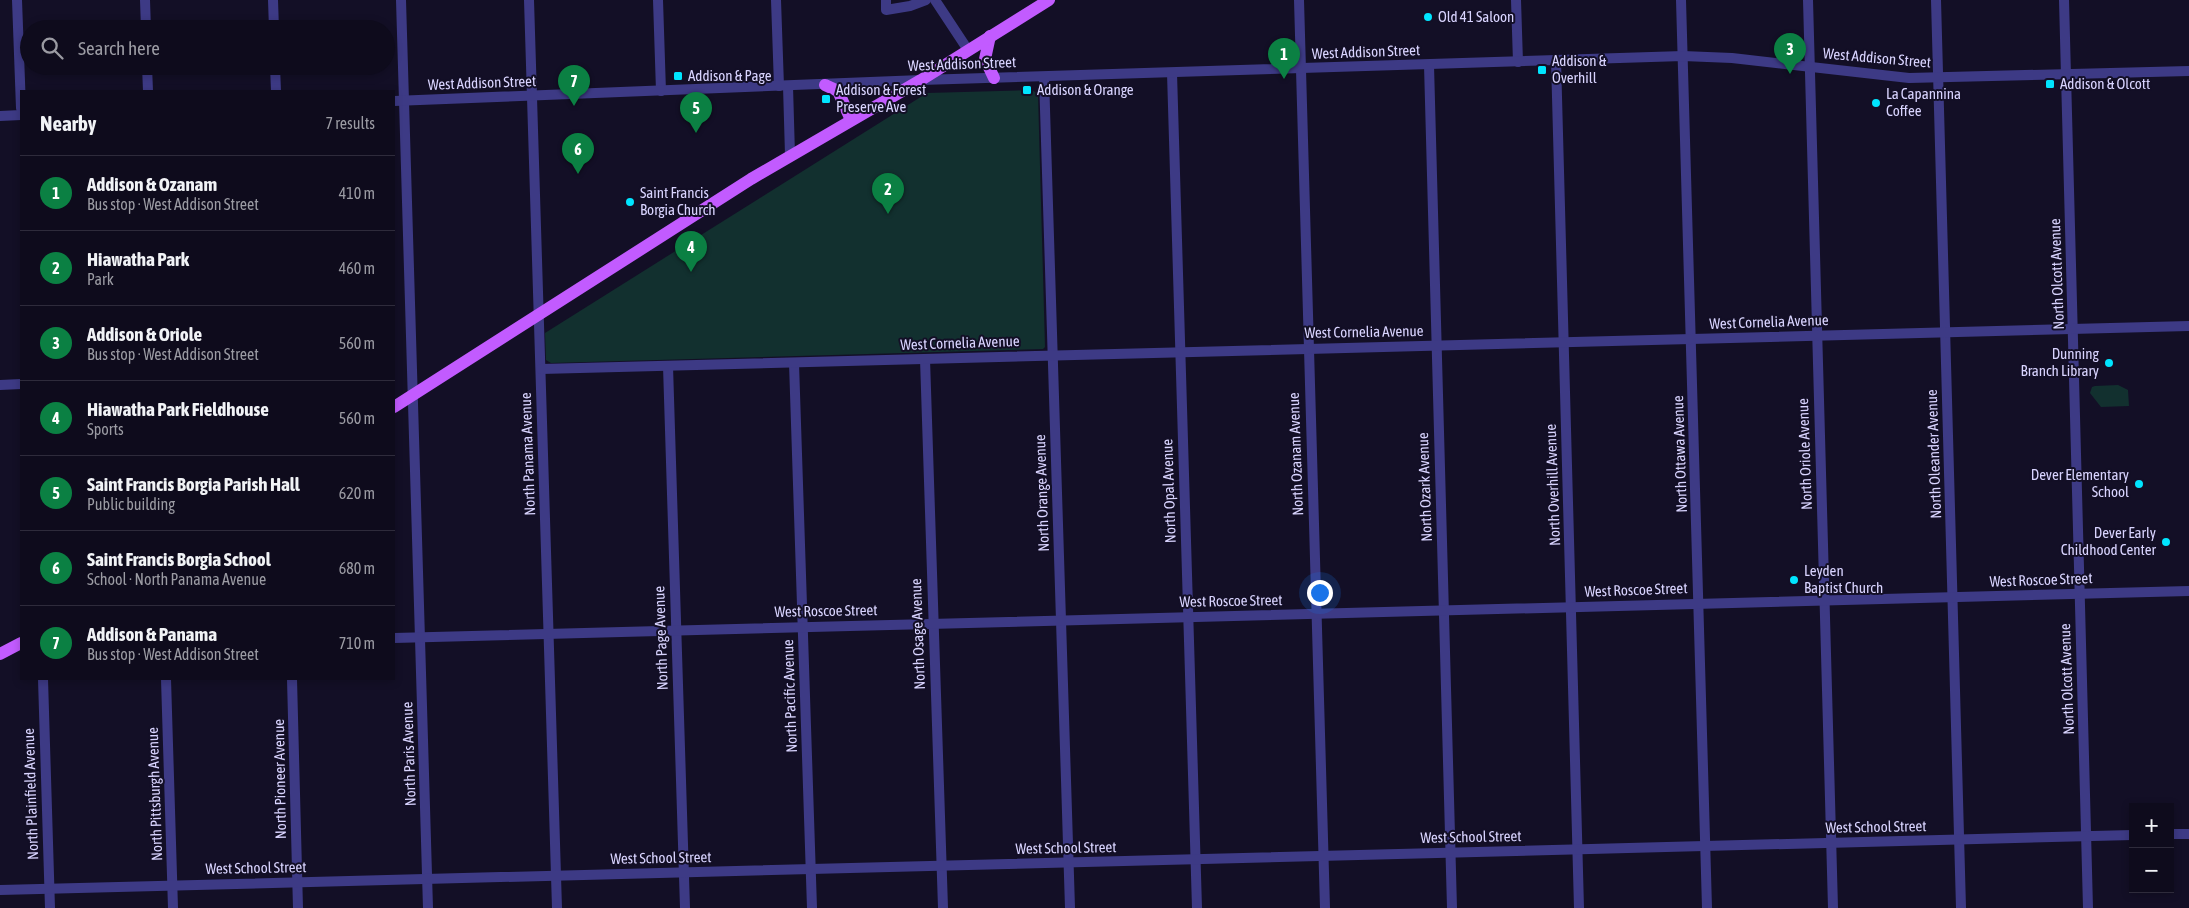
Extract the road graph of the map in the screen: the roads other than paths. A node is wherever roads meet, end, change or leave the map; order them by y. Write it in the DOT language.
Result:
graph roads {
  1 [pos="17,0"];
  2 [pos="145,0"];
  3 [pos="273,0"];
  4 [pos="401,0"];
  5 [pos="530,0"];
  6 [pos="658,0"];
  7 [pos="776,0"];
  8 [pos="926,0"];
  9 [pos="935,0"];
  10 [pos="1049,0"];
  11 [pos="1299,0"];
  12 [pos="1516,0"];
  13 [pos="1681,0"];
  14 [pos="1808,0"];
  15 [pos="1936,0"];
  16 [pos="2064,0"];
  17 [pos="886,5"];
  18 [pos="146,20"];
  19 [pos="274,20"];
  20 [pos="990,36"];
  21 [pos="968,50"];
  22 [pos="1683,56"];
  23 [pos="1556,60"];
  24 [pos="1518,62"];
  25 [pos="1429,64"];
  26 [pos="1810,66"];
  27 [pos="1300,69"];
  28 [pos="2189,71"];
  29 [pos="1172,73"];
  30 [pos="147,75"];
  31 [pos="275,75"];
  32 [pos="2066,75"];
  33 [pos="1044,77"];
  34 [pos="994,78"];
  35 [pos="1938,78"];
  36 [pos="921,80"];
  37 [pos="825,85"];
  38 [pos="783,86"];
  39 [pos="20,90"];
  40 [pos="148,90"];
  41 [pos="276,90"];
  42 [pos="661,91"];
  43 [pos="532,96"];
  44 [pos="399,101"];
  45 [pos="20,115"];
  46 [pos="0,116"];
  47 [pos="851,120"];
  48 [pos="790,155"];
  49 [pos="539,314"];
  50 [pos="2189,326"];
  51 [pos="2073,329"];
  52 [pos="1945,332"];
  53 [pos="1817,336"];
  54 [pos="1692,339"];
  55 [pos="1564,342"];
  56 [pos="1436,346"];
  57 [pos="1308,349"];
  58 [pos="1180,352"];
  59 [pos="1053,356"];
  60 [pos="924,359"];
  61 [pos="794,363"];
  62 [pos="668,366"];
  63 [pos="541,369"];
  64 [pos="20,384"];
  65 [pos="0,385"];
  66 [pos="413,395"];
  67 [pos="395,406"];
  68 [pos="2189,591"];
  69 [pos="2080,594"];
  70 [pos="1952,597"];
  71 [pos="1824,600"];
  72 [pos="1698,604"];
  73 [pos="1571,607"];
  74 [pos="1444,610"];
  75 [pos="1316,614"];
  76 [pos="1188,617"];
  77 [pos="1061,620"];
  78 [pos="933,624"];
  79 [pos="802,627"];
  80 [pos="676,630"];
  81 [pos="548,634"];
  82 [pos="420,637"];
  83 [pos="395,638"];
  84 [pos="20,644"];
  85 [pos="0,654"];
  86 [pos="43,680"];
  87 [pos="166,680"];
  88 [pos="292,680"];
  89 [pos="2174,834"];
  90 [pos="2189,834"];
  91 [pos="2129,835"];
  92 [pos="2086,836"];
  93 [pos="1959,840"];
  94 [pos="1831,843"];
  95 [pos="1705,846"];
  96 [pos="1577,850"];
  97 [pos="1450,853"];
  98 [pos="1323,856"];
  99 [pos="1196,859"];
  100 [pos="1069,862"];
  101 [pos="942,866"];
  102 [pos="810,869"];
  103 [pos="684,872"];
  104 [pos="556,876"];
  105 [pos="428,879"];
  106 [pos="297,882"];
  107 [pos="173,886"];
  108 [pos="49,889"];
  109 [pos="0,890"];
  110 [pos="50,908"];
  111 [pos="173,908"];
  112 [pos="298,908"];
  113 [pos="428,908"];
  114 [pos="556,908"];
  115 [pos="685,908"];
  116 [pos="812,908"];
  117 [pos="943,908"];
  118 [pos="1070,908"];
  119 [pos="1197,908"];
  120 [pos="1325,908"];
  121 [pos="1452,908"];
  122 [pos="1579,908"];
  123 [pos="1707,908"];
  124 [pos="1833,908"];
  125 [pos="1961,908"];
  126 [pos="2088,908"];
  1 -- 39 [label="street"];
  2 -- 18 [label="street"];
  3 -- 19 [label="street"];
  4 -- 44 [label="street, North Paris Avenue"];
  5 -- 43 [label="street, North Panama Avenue"];
  6 -- 42 [label="street"];
  7 -- 38 [label="street"];
  8 -- 17 [label="street"];
  9 -- 21 [label="street"];
  10 -- 20 [label="main road"];
  11 -- 27 [label="street, North Ozanam Avenue"];
  12 -- 24 [label="street"];
  13 -- 22 [label="street, North Ottawa Avenue"];
  14 -- 26 [label="street, North Oriole Avenue"];
  15 -- 35 [label="street, North Oleander Avenue"];
  16 -- 32 [label="street, North Olcott Avenue"];
  20 -- 21 [label="main road"];
  20 -- 34 [label="main road"];
  21 -- 36 [label="main road"];
  22 -- 23 [label="street, West Addison Street"];
  22 -- 26 [label="street, West Addison Street"];
  22 -- 54 [label="street, North Ottawa Avenue"];
  23 -- 24 [label="street, West Addison Street"];
  23 -- 55 [label="street, North Overhill Avenue"];
  24 -- 25 [label="street, West Addison Street"];
  25 -- 27 [label="street, West Addison Street"];
  25 -- 56 [label="street, North Ozark Avenue"];
  26 -- 35 [label="street, West Addison Street"];
  26 -- 53 [label="street, North Oriole Avenue"];
  27 -- 29 [label="street, West Addison Street"];
  27 -- 57 [label="street, North Ozanam Avenue"];
  28 -- 32 [label="street, West Addison Street"];
  29 -- 33 [label="street, West Addison Street"];
  29 -- 58 [label="street, North Opal Avenue"];
  30 -- 40 [label="street"];
  31 -- 41 [label="street"];
  32 -- 35 [label="street, West Addison Street"];
  32 -- 51 [label="street, North Olcott Avenue"];
  33 -- 34 [label="street, West Addison Street"];
  33 -- 59 [label="street, North Orange Avenue"];
  34 -- 36 [label="street, West Addison Street"];
  35 -- 52 [label="street, North Oleander Avenue"];
  36 -- 37 [label="street, West Addison Street"];
  36 -- 47 [label="main road"];
  37 -- 38 [label="street, West Addison Street"];
  37 -- 47 [label="main road"];
  38 -- 42 [label="street, West Addison Street"];
  38 -- 48 [label="street"];
  42 -- 43 [label="street, West Addison Street"];
  43 -- 44 [label="street, West Addison Street"];
  43 -- 49 [label="street, North Panama Avenue"];
  44 -- 66 [label="street, North Paris Avenue"];
  45 -- 46 [label="street"];
  47 -- 48 [label="main road"];
  48 -- 49 [label="main road"];
  49 -- 63 [label="street, North Panama Avenue"];
  49 -- 66 [label="main road"];
  50 -- 51 [label="street, West Cornelia Avenue"];
  51 -- 52 [label="street, West Cornelia Avenue"];
  51 -- 69 [label="street, North Olcott Avenue"];
  52 -- 53 [label="street, West Cornelia Avenue"];
  52 -- 70 [label="street, North Oleander Avenue"];
  53 -- 54 [label="street, West Cornelia Avenue"];
  53 -- 71 [label="street, North Oriole Avenue"];
  54 -- 55 [label="street, West Cornelia Avenue"];
  54 -- 72 [label="street, North Ottawa Avenue"];
  55 -- 56 [label="street, West Cornelia Avenue"];
  55 -- 73 [label="street, North Overhill Avenue"];
  56 -- 57 [label="street, West Cornelia Avenue"];
  56 -- 74 [label="street, North Ozark Avenue"];
  57 -- 58 [label="street, West Cornelia Avenue"];
  57 -- 75 [label="street, North Ozanam Avenue"];
  58 -- 59 [label="street, West Cornelia Avenue"];
  58 -- 76 [label="street, North Opal Avenue"];
  59 -- 60 [label="street, West Cornelia Avenue"];
  59 -- 77 [label="street, North Orange Avenue"];
  60 -- 61 [label="street, West Cornelia Avenue"];
  60 -- 78 [label="street, North Osage Avenue"];
  61 -- 62 [label="street, West Cornelia Avenue"];
  61 -- 79 [label="street, North Pacific Avenue"];
  62 -- 63 [label="street, West Cornelia Avenue"];
  62 -- 80 [label="street, North Page Avenue"];
  63 -- 81 [label="street, North Panama Avenue"];
  64 -- 65 [label="street"];
  66 -- 67 [label="main road"];
  66 -- 82 [label="street, North Paris Avenue"];
  68 -- 69 [label="street, West Roscoe Street"];
  69 -- 70 [label="street, West Roscoe Street"];
  69 -- 92 [label="street, North Olcott Avenue"];
  70 -- 71 [label="street, West Roscoe Street"];
  70 -- 93 [label="street, North Oleander Avenue"];
  71 -- 72 [label="street, West Roscoe Street"];
  71 -- 94 [label="street, North Oriole Avenue"];
  72 -- 73 [label="street, West Roscoe Street"];
  72 -- 95 [label="street, North Ottawa Avenue"];
  73 -- 74 [label="street, West Roscoe Street"];
  73 -- 96 [label="street, North Overhill Avenue"];
  74 -- 75 [label="street, West Roscoe Street"];
  74 -- 97 [label="street, North Ozark Avenue"];
  75 -- 76 [label="street, West Roscoe Street"];
  75 -- 98 [label="street, North Ozanam Avenue"];
  76 -- 77 [label="street, West Roscoe Street"];
  76 -- 99 [label="street, North Opal Avenue"];
  77 -- 78 [label="street, West Roscoe Street"];
  77 -- 100 [label="street, North Orange Avenue"];
  78 -- 79 [label="street, West Roscoe Street"];
  78 -- 101 [label="street, North Osage Avenue"];
  79 -- 80 [label="street, West Roscoe Street"];
  79 -- 102 [label="street, North Pacific Avenue"];
  80 -- 81 [label="street, West Roscoe Street"];
  80 -- 103 [label="street, North Page Avenue"];
  81 -- 82 [label="street, West Roscoe Street"];
  81 -- 104 [label="street, North Panama Avenue"];
  82 -- 83 [label="street, West Roscoe Street"];
  82 -- 105 [label="street, North Paris Avenue"];
  84 -- 85 [label="main road"];
  86 -- 108 [label="street, North Plainfield Avenue"];
  87 -- 107 [label="street, North Pittsburgh Avenue"];
  88 -- 106 [label="street, North Pioneer Avenue"];
  89 -- 90 [label="street"];
  91 -- 92 [label="street, West School Street"];
  92 -- 93 [label="street, West School Street"];
  92 -- 126 [label="street, North Olcott Avenue"];
  93 -- 94 [label="street, West School Street"];
  93 -- 125 [label="street, North Oleander Avenue"];
  94 -- 95 [label="street, West School Street"];
  94 -- 124 [label="street, North Oriole Avenue"];
  95 -- 96 [label="street, West School Street"];
  95 -- 123 [label="street, North Ottawa Avenue"];
  96 -- 97 [label="street, West School Street"];
  96 -- 122 [label="street, North Overhill Avenue"];
  97 -- 98 [label="street, West School Street"];
  97 -- 121 [label="street, North Ozark Avenue"];
  98 -- 99 [label="street, West School Street"];
  98 -- 120 [label="street, North Ozanam Avenue"];
  99 -- 100 [label="street, West School Street"];
  99 -- 119 [label="street, North Opal Avenue"];
  100 -- 101 [label="street, West School Street"];
  100 -- 118 [label="street, North Orange Avenue"];
  101 -- 102 [label="street, West School Street"];
  101 -- 117 [label="street, North Osage Avenue"];
  102 -- 103 [label="street, West School Street"];
  102 -- 116 [label="street, North Pacific Avenue"];
  103 -- 104 [label="street, West School Street"];
  103 -- 115 [label="street, North Page Avenue"];
  104 -- 105 [label="street, West School Street"];
  104 -- 114 [label="street, North Panama Avenue"];
  105 -- 106 [label="street, West School Street"];
  105 -- 113 [label="street, North Paris Avenue"];
  106 -- 107 [label="street, West School Street"];
  106 -- 112 [label="street, North Pioneer Avenue"];
  107 -- 108 [label="street, West School Street"];
  107 -- 111 [label="street, North Pittsburgh Avenue"];
  108 -- 109 [label="street, West School Street"];
  108 -- 110 [label="street, North Plainfield Avenue"];
}
